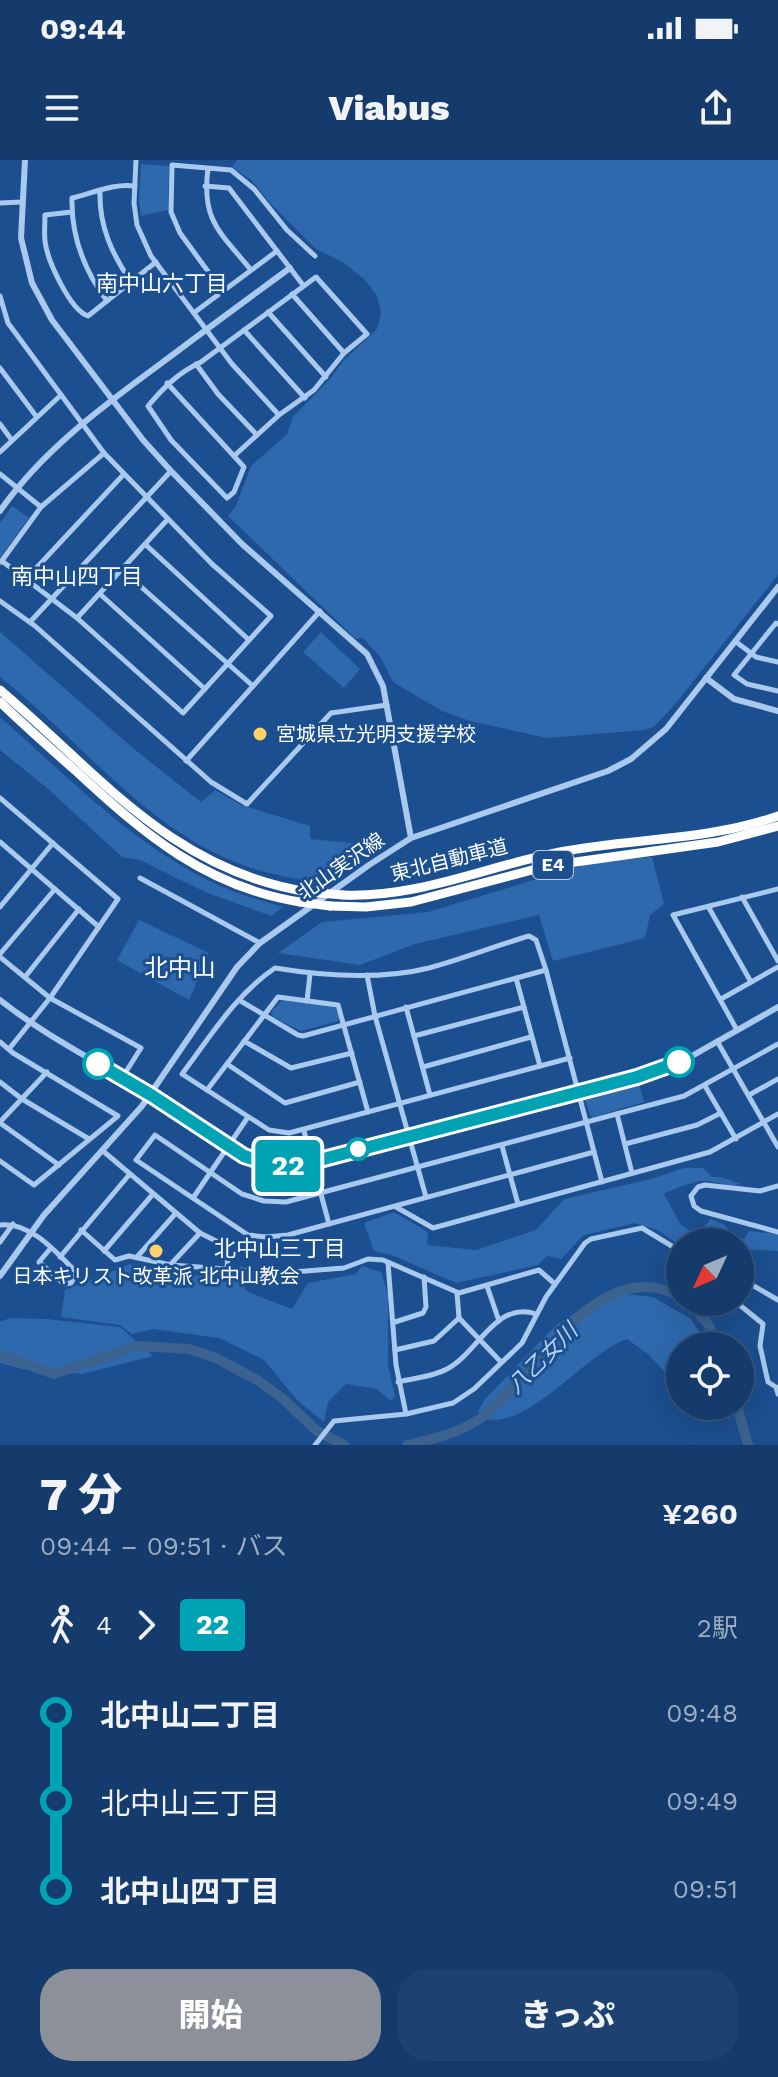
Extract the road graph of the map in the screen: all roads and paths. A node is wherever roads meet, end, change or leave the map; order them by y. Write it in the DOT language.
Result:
graph roads {
  1 [pos="25,160"];
  2 [pos="136,160"];
  3 [pos="208,169"];
  4 [pos="135,186"];
  5 [pos="205,186"];
  6 [pos="100,192"];
  7 [pos="22,202"];
  8 [pos="0,203"];
  9 [pos="72,212"];
  10 [pos="277,251"];
  11 [pos="315,256"];
  12 [pos="156,262"];
  13 [pos="290,268"];
  14 [pos="251,270"];
  15 [pos="131,282"];
  16 [pos="303,285"];
  17 [pos="223,292"];
  18 [pos="292,294"];
  19 [pos="0,296"];
  20 [pos="107,301"];
  21 [pos="2,311"];
  22 [pos="195,312"];
  23 [pos="268,312"];
  24 [pos="207,329"];
  25 [pos="244,330"];
  26 [pos="220,347"];
  27 [pos="344,353"];
  28 [pos="196,364"];
  29 [pos="0,368"];
  30 [pos="326,377"];
  31 [pos="167,383"];
  32 [pos="61,395"];
  33 [pos="113,398"];
  34 [pos="305,398"];
  35 [pos="279,415"];
  36 [pos="36,416"];
  37 [pos="0,424"];
  38 [pos="83,425"];
  39 [pos="256,434"];
  40 [pos="11,439"];
  41 [pos="0,452"];
  42 [pos="104,453"];
  43 [pos="234,456"];
  44 [pos="171,471"];
  45 [pos="0,474"];
  46 [pos="124,474"];
  47 [pos="16,488"];
  48 [pos="147,496"];
  49 [pos="41,507"];
  50 [pos="0,511"];
  51 [pos="168,519"];
  52 [pos="146,545"];
  53 [pos="1,562"];
  54 [pos="122,570"];
  55 [pos="27,578"];
  56 [pos="778,587"];
  57 [pos="100,594"];
  58 [pos="770,597"];
  59 [pos="52,598"];
  60 [pos="0,601"];
  61 [pos="778,602"];
  62 [pos="320,611"];
  63 [pos="77,618"];
  64 [pos="30,622"];
  65 [pos="778,624"];
  66 [pos="249,640"];
  67 [pos="735,641"];
  68 [pos="751,654"];
  69 [pos="778,662"];
  70 [pos="228,665"];
  71 [pos="706,678"];
  72 [pos="253,686"];
  73 [pos="205,689"];
  74 [pos="0,690"];
  75 [pos="778,691"];
  76 [pos="0,702"];
  77 [pos="387,705"];
  78 [pos="777,708"];
  79 [pos="186,761"];
  80 [pos="0,798"];
  81 [pos="778,816"];
  82 [pos="778,826"];
  83 [pos="411,838"];
  84 [pos="53,843"];
  85 [pos="1,846"];
  86 [pos="31,869"];
  87 [pos="140,878"];
  88 [pos="55,889"];
  89 [pos="778,889"];
  90 [pos="742,897"];
  91 [pos="0,907"];
  92 [pos="709,908"];
  93 [pos="79,909"];
  94 [pos="99,927"];
  95 [pos="260,943"];
  96 [pos="0,956"];
  97 [pos="778,961"];
  98 [pos="778,967"];
  99 [pos="546,970"];
  100 [pos="310,974"];
  101 [pos="367,975"];
  102 [pos="25,978"];
  103 [pos="516,978"];
  104 [pos="751,982"];
  105 [pos="50,998"];
  106 [pos="721,999"];
  107 [pos="0,1000"];
  108 [pos="239,1000"];
  109 [pos="307,1001"];
  110 [pos="406,1007"];
  111 [pos="524,1007"];
  112 [pos="778,1007"];
  113 [pos="263,1015"];
  114 [pos="375,1016"];
  115 [pos="29,1023"];
  116 [pos="343,1025"];
  117 [pos="737,1030"];
  118 [pos="414,1036"];
  119 [pos="531,1037"];
  120 [pos="244,1041"];
  121 [pos="717,1041"];
  122 [pos="0,1042"];
  123 [pos="778,1044"];
  124 [pos="9,1049"];
  125 [pos="352,1053"];
  126 [pos="570,1058"];
  127 [pos="227,1064"];
  128 [pos="540,1066"];
  129 [pos="423,1067"];
  130 [pos="734,1069"];
  131 [pos="47,1072"];
  132 [pos="122,1078"];
  133 [pos="778,1079"];
  134 [pos="0,1082"];
  135 [pos="360,1082"];
  136 [pos="705,1086"];
  137 [pos="207,1090"];
  138 [pos="578,1090"];
  139 [pos="151,1095"];
  140 [pos="430,1095"];
  141 [pos="749,1095"];
  142 [pos="22,1099"];
  143 [pos="401,1103"];
  144 [pos="368,1112"];
  145 [pos="721,1113"];
  146 [pos="617,1114"];
  147 [pos="778,1114"];
  148 [pos="248,1117"];
  149 [pos="587,1122"];
  150 [pos="764,1122"];
  151 [pos="0,1123"];
  152 [pos="304,1131"];
  153 [pos="408,1135"];
  154 [pos="89,1139"];
  155 [pos="736,1139"];
  156 [pos="625,1144"];
  157 [pos="502,1146"];
  158 [pos="229,1147"];
  159 [pos="778,1147"];
  160 [pos="103,1151"];
  161 [pos="594,1152"];
  162 [pos="0,1161"];
  163 [pos="312,1162"];
  164 [pos="59,1165"];
  165 [pos="418,1168"];
  166 [pos="211,1173"];
  167 [pos="632,1173"];
  168 [pos="129,1175"];
  169 [pos="510,1175"];
  170 [pos="602,1182"];
  171 [pos="778,1186"];
  172 [pos="153,1194"];
  173 [pos="320,1194"];
  174 [pos="426,1197"];
  175 [pos="193,1198"];
  176 [pos="518,1204"];
  177 [pos="395,1206"];
  178 [pos="176,1212"];
  179 [pos="13,1224"];
  180 [pos="329,1224"];
  181 [pos="0,1225"];
  182 [pos="81,1230"];
  183 [pos="31,1232"];
  184 [pos="778,1232"];
  185 [pos="200,1233"];
  186 [pos="0,1242"];
  187 [pos="666,1243"];
  188 [pos="50,1249"];
  189 [pos="104,1251"];
  190 [pos="60,1257"];
  191 [pos="137,1257"];
  192 [pos="388,1263"];
  193 [pos="171,1265"];
  194 [pos="227,1270"];
  195 [pos="0,1276"];
  196 [pos="424,1276"];
  197 [pos="555,1284"];
  198 [pos="487,1286"];
  199 [pos="754,1286"];
  200 [pos="457,1293"];
  201 [pos="778,1300"];
  202 [pos="536,1314"];
  203 [pos="753,1316"];
  204 [pos="459,1318"];
  205 [pos="499,1321"];
  206 [pos="394,1322"];
  207 [pos="479,1340"];
  208 [pos="395,1350"];
  209 [pos="501,1362"];
  210 [pos="398,1382"];
  211 [pos="778,1394"];
  212 [pos="406,1414"];
  213 [pos="315,1445"];
  1 -- 7 [label="street"];
  2 -- 4 [label="street"];
  3 -- 5 [label="street"];
  3 -- 11 [label="street"];
  3 -- 17 [label="street"];
  4 -- 6 [label="street"];
  4 -- 12 [label="street"];
  5 -- 10 [label="street"];
  5 -- 14 [label="street"];
  6 -- 9 [label="street"];
  6 -- 15 [label="street"];
  7 -- 8 [label="street"];
  7 -- 33 [label="street"];
  9 -- 20 [label="street"];
  9 -- 20 [label="street"];
  10 -- 13 [label="street"];
  10 -- 14 [label="street"];
  12 -- 15 [label="street"];
  12 -- 22 [label="street"];
  13 -- 16 [label="street"];
  13 -- 24 [label="street"];
  14 -- 17 [label="street"];
  15 -- 20 [label="street"];
  16 -- 18 [label="street"];
  16 -- 27 [label="street"];
  17 -- 22 [label="street"];
  18 -- 23 [label="street"];
  18 -- 27 [label="street"];
  19 -- 21 [label="street"];
  21 -- 32 [label="street"];
  22 -- 24 [label="street"];
  23 -- 25 [label="street"];
  23 -- 30 [label="street"];
  24 -- 26 [label="street"];
  24 -- 33 [label="street"];
  25 -- 26 [label="street"];
  25 -- 34 [label="street"];
  26 -- 28 [label="street"];
  26 -- 35 [label="street"];
  27 -- 30 [label="street"];
  28 -- 31 [label="street"];
  28 -- 39 [label="street"];
  29 -- 36 [label="street"];
  30 -- 34 [label="street"];
  31 -- 43 [label="street"];
  31 -- 43 [label="street"];
  32 -- 36 [label="street"];
  32 -- 38 [label="street"];
  33 -- 38 [label="street"];
  33 -- 44 [label="street"];
  34 -- 35 [label="street"];
  35 -- 39 [label="street"];
  36 -- 40 [label="street"];
  37 -- 40 [label="street"];
  38 -- 42 [label="street"];
  38 -- 47 [label="street"];
  39 -- 43 [label="street"];
  40 -- 41 [label="street"];
  42 -- 46 [label="street"];
  42 -- 49 [label="street"];
  44 -- 48 [label="street"];
  44 -- 62 [label="street"];
  45 -- 47 [label="street"];
  46 -- 48 [label="street"];
  46 -- 55 [label="street"];
  47 -- 49 [label="street"];
  47 -- 50 [label="street"];
  48 -- 51 [label="street"];
  48 -- 59 [label="street"];
  49 -- 53 [label="street"];
  51 -- 52 [label="street"];
  51 -- 66 [label="street"];
  52 -- 54 [label="street"];
  52 -- 66 [label="street"];
  53 -- 55 [label="street"];
  54 -- 57 [label="street"];
  54 -- 70 [label="street"];
  55 -- 59 [label="street"];
  56 -- 58 [label="street, 北山実沢線"];
  57 -- 63 [label="street"];
  57 -- 73 [label="street"];
  58 -- 61 [label="street"];
  58 -- 67 [label="street, 北山実沢線"];
  59 -- 63 [label="street"];
  59 -- 64 [label="street"];
  60 -- 64 [label="street"];
  62 -- 72 [label="street"];
  62 -- 77 [label="street"];
  63 -- 73 [label="street"];
  64 -- 79 [label="street"];
  65 -- 68 [label="street"];
  66 -- 70 [label="street"];
  67 -- 68 [label="street"];
  67 -- 71 [label="street, 北山実沢線"];
  68 -- 69 [label="street"];
  68 -- 75 [label="street"];
  70 -- 72 [label="street"];
  70 -- 73 [label="street"];
  71 -- 78 [label="street"];
  71 -- 83 [label="street, 北山実沢線"];
  72 -- 79 [label="street"];
  74 -- 81 [label="highway, 東北自動車道 / E4, bridge"];
  76 -- 82 [label="highway, 東北自動車道 / E4, bridge"];
  77 -- 79 [label="street"];
  77 -- 83 [label="street"];
  80 -- 84 [label="street"];
  83 -- 95 [label="street, 北山実沢線"];
  84 -- 86 [label="street"];
  84 -- 94 [label="street"];
  85 -- 86 [label="street"];
  86 -- 88 [label="street"];
  86 -- 91 [label="street"];
  87 -- 95 [label="street"];
  88 -- 93 [label="street"];
  88 -- 96 [label="street"];
  89 -- 90 [label="street"];
  90 -- 92 [label="street"];
  90 -- 97 [label="street"];
  92 -- 104 [label="street"];
  92 -- 106 [label="street"];
  93 -- 94 [label="street"];
  93 -- 102 [label="street"];
  94 -- 105 [label="street"];
  95 -- 139 [label="street, 北山実沢線"];
  96 -- 102 [label="street"];
  98 -- 104 [label="street"];
  99 -- 101 [label="street"];
  99 -- 103 [label="street"];
  99 -- 126 [label="street"];
  100 -- 101 [label="street"];
  100 -- 108 [label="street"];
  100 -- 109 [label="street"];
  101 -- 114 [label="street"];
  102 -- 105 [label="street"];
  103 -- 110 [label="street"];
  103 -- 111 [label="street"];
  104 -- 106 [label="street"];
  105 -- 115 [label="street"];
  105 -- 132 [label="street"];
  106 -- 117 [label="street"];
  107 -- 115 [label="street"];
  108 -- 113 [label="street"];
  108 -- 137 [label="street"];
  109 -- 113 [label="street"];
  109 -- 116 [label="street"];
  110 -- 114 [label="street"];
  110 -- 118 [label="street"];
  111 -- 118 [label="street"];
  111 -- 119 [label="street"];
  112 -- 117 [label="street"];
  113 -- 116 [label="street"];
  113 -- 120 [label="street"];
  114 -- 116 [label="street"];
  114 -- 143 [label="street"];
  115 -- 124 [label="street"];
  115 -- 132 [label="street"];
  116 -- 125 [label="street"];
  117 -- 121 [label="street"];
  118 -- 129 [label="street"];
  119 -- 128 [label="street"];
  119 -- 129 [label="street"];
  120 -- 125 [label="street"];
  120 -- 127 [label="street"];
  121 -- 130 [label="street"];
  121 -- 138 [label="street"];
  122 -- 124 [label="street"];
  123 -- 130 [label="street"];
  124 -- 131 [label="street"];
  125 -- 135 [label="street"];
  126 -- 128 [label="street"];
  126 -- 138 [label="street"];
  127 -- 135 [label="street"];
  127 -- 137 [label="street"];
  128 -- 140 [label="street"];
  129 -- 140 [label="street"];
  130 -- 136 [label="street"];
  130 -- 141 [label="street"];
  131 -- 142 [label="street"];
  131 -- 154 [label="street"];
  132 -- 139 [label="street"];
  133 -- 141 [label="street"];
  134 -- 142 [label="street"];
  135 -- 144 [label="street"];
  136 -- 145 [label="street"];
  136 -- 146 [label="street"];
  137 -- 148 [label="street"];
  138 -- 149 [label="street"];
  138 -- 153 [label="street"];
  139 -- 158 [label="street"];
  139 -- 160 [label="street, 北山実沢線"];
  140 -- 143 [label="street"];
  141 -- 150 [label="street"];
  142 -- 151 [label="street"];
  142 -- 154 [label="street"];
  143 -- 144 [label="street"];
  143 -- 153 [label="street"];
  144 -- 152 [label="street"];
  145 -- 155 [label="street"];
  145 -- 156 [label="street"];
  146 -- 149 [label="street"];
  146 -- 156 [label="street"];
  147 -- 150 [label="street"];
  148 -- 152 [label="street"];
  148 -- 158 [label="street"];
  149 -- 157 [label="street"];
  149 -- 161 [label="street"];
  150 -- 155 [label="street"];
  150 -- 159 [label="street"];
  151 -- 164 [label="street"];
  152 -- 163 [label="street"];
  153 -- 163 [label="street"];
  153 -- 165 [label="street"];
  154 -- 164 [label="street"];
  155 -- 167 [label="street"];
  156 -- 167 [label="street"];
  157 -- 165 [label="street"];
  157 -- 169 [label="street"];
  158 -- 163 [label="street"];
  158 -- 166 [label="street"];
  160 -- 168 [label="street"];
  160 -- 183 [label="street, 北山実沢線"];
  161 -- 169 [label="street"];
  161 -- 170 [label="street"];
  162 -- 164 [label="street"];
  163 -- 173 [label="street"];
  165 -- 173 [label="street"];
  165 -- 174 [label="street"];
  166 -- 173 [label="street"];
  166 -- 175 [label="street"];
  166 -- 175 [label="street"];
  167 -- 170 [label="street"];
  168 -- 172 [label="street"];
  168 -- 182 [label="street"];
  169 -- 174 [label="street"];
  169 -- 176 [label="street"];
  170 -- 176 [label="street"];
  171 -- 184 [label="street"];
  172 -- 178 [label="street"];
  172 -- 189 [label="street"];
  173 -- 180 [label="street"];
  174 -- 177 [label="street"];
  175 -- 180 [label="street"];
  176 -- 177 [label="street"];
  177 -- 180 [label="street"];
  178 -- 185 [label="street"];
  178 -- 191 [label="street"];
  179 -- 181 [label="street"];
  179 -- 183 [label="street"];
  179 -- 186 [label="street"];
  182 -- 189 [label="street"];
  182 -- 190 [label="street"];
  183 -- 188 [label="street"];
  183 -- 195 [label="street, 北山実沢線"];
  185 -- 193 [label="street"];
  185 -- 194 [label="street"];
  187 -- 197 [label="street"];
  188 -- 190 [label="street"];
  188 -- 190 [label="street"];
  189 -- 191 [label="street"];
  191 -- 193 [label="street"];
  192 -- 194 [label="street"];
  192 -- 196 [label="street"];
  192 -- 206 [label="street"];
  193 -- 194 [label="street"];
  196 -- 200 [label="street"];
  196 -- 206 [label="street"];
  197 -- 198 [label="street"];
  197 -- 202 [label="street"];
  198 -- 200 [label="street"];
  198 -- 205 [label="street"];
  199 -- 201 [label="street"];
  200 -- 204 [label="street"];
  202 -- 205 [label="street"];
  202 -- 209 [label="street"];
  203 -- 211 [label="street"];
  204 -- 207 [label="street"];
  204 -- 208 [label="street"];
  205 -- 207 [label="street"];
  206 -- 208 [label="street"];
  207 -- 209 [label="street"];
  207 -- 210 [label="street"];
  208 -- 210 [label="street"];
  209 -- 212 [label="street"];
  210 -- 212 [label="street"];
  212 -- 213 [label="street"];
}
